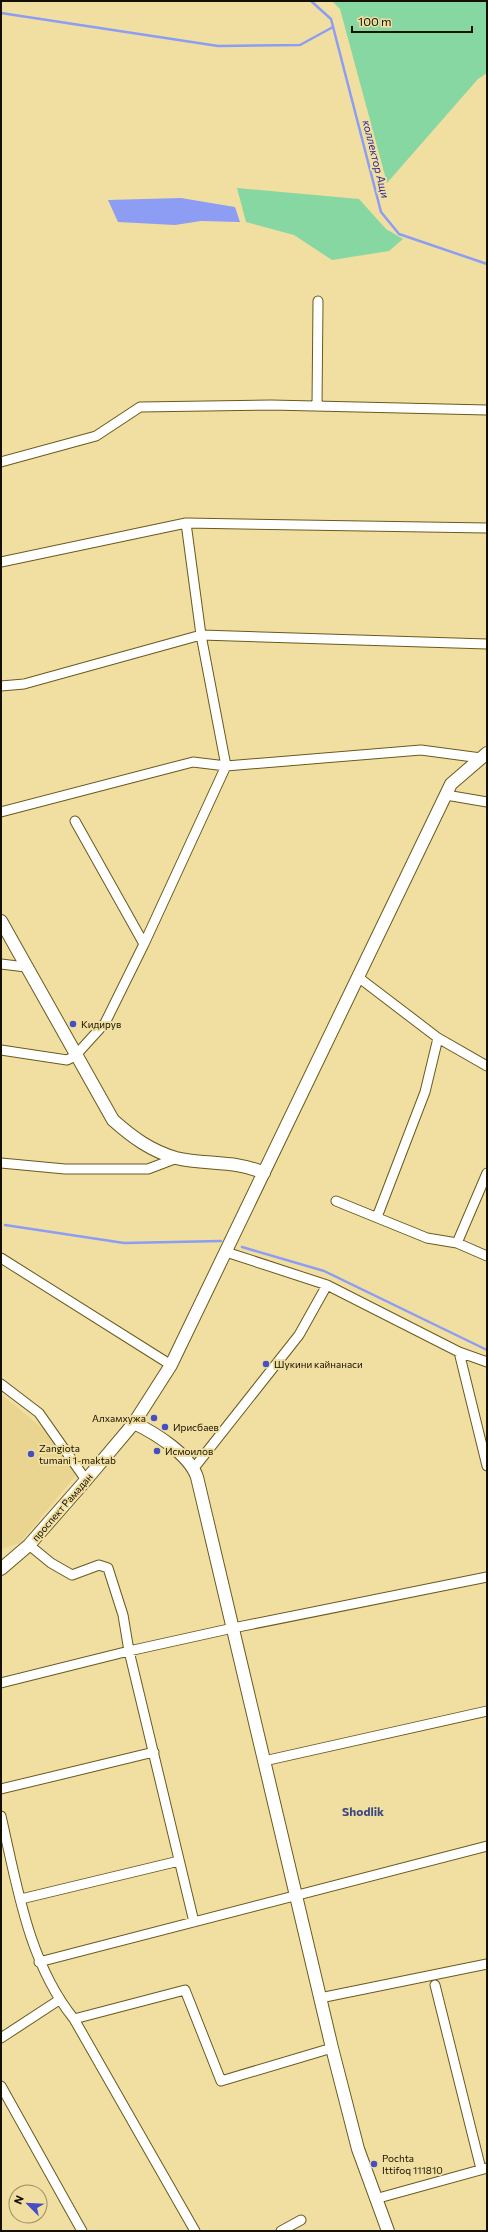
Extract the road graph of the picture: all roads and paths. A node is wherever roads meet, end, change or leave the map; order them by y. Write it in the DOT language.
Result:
graph roads {
  1 [pos="318,301"];
  2 [pos="317,406"];
  3 [pos="487,410"];
  4 [pos="1,462"];
  5 [pos="186,522"];
  6 [pos="487,528"];
  7 [pos="1,562"];
  8 [pos="201,635"];
  9 [pos="487,644"];
  10 [pos="1,686"];
  11 [pos="484,756"];
  12 [pos="226,766"];
  13 [pos="446,795"];
  14 [pos="487,802"];
  15 [pos="1,812"];
  16 [pos="75,821"];
  17 [pos="1,921"];
  18 [pos="144,944"];
  19 [pos="1,964"];
  20 [pos="26,967"];
  21 [pos="358,977"];
  22 [pos="438,1038"];
  23 [pos="1,1050"];
  24 [pos="76,1056"];
  25 [pos="487,1066"];
  26 [pos="177,1158"];
  27 [pos="1,1163"];
  28 [pos="264,1173"];
  29 [pos="487,1173"];
  30 [pos="336,1201"];
  31 [pos="377,1217"];
  32 [pos="457,1242"];
  33 [pos="226,1252"];
  34 [pos="487,1256"];
  35 [pos="1,1258"];
  36 [pos="327,1284"];
  37 [pos="459,1352"];
  38 [pos="487,1362"];
  39 [pos="171,1365"];
  40 [pos="1,1384"];
  41 [pos="134,1423"];
  42 [pos="487,1466"];
  43 [pos="194,1468"];
  44 [pos="86,1480"];
  45 [pos="29,1545"];
  46 [pos="1,1569"];
  47 [pos="487,1578"];
  48 [pos="233,1628"];
  49 [pos="129,1651"];
  50 [pos="1,1683"];
  51 [pos="487,1711"];
  52 [pos="154,1752"];
  53 [pos="264,1761"];
  54 [pos="1,1789"];
  55 [pos="1,1816"];
  56 [pos="487,1846"];
  57 [pos="179,1861"];
  58 [pos="296,1895"];
  59 [pos="21,1899"];
  60 [pos="194,1922"];
  61 [pos="39,1962"];
  62 [pos="487,1964"];
  63 [pos="435,1985"];
  64 [pos="320,1998"];
  65 [pos="59,2000"];
  66 [pos="74,2018"];
  67 [pos="1,2038"];
  68 [pos="332,2048"];
  69 [pos="1,2086"];
  70 [pos="484,2169"];
  71 [pos="375,2199"];
  72 [pos="301,2220"];
  73 [pos="82,2231"];
  74 [pos="195,2231"];
  75 [pos="281,2231"];
  76 [pos="388,2231"];
  1 -- 2 [label="street"];
  2 -- 3 [label="street"];
  2 -- 4 [label="street"];
  5 -- 6 [label="street"];
  5 -- 7 [label="street"];
  5 -- 8 [label="street"];
  8 -- 9 [label="street"];
  8 -- 10 [label="street"];
  8 -- 12 [label="street"];
  11 -- 12 [label="street"];
  11 -- 13 [label="main road, проспект Рамадан"];
  12 -- 15 [label="street"];
  12 -- 18 [label="street"];
  13 -- 14 [label="street"];
  13 -- 21 [label="main road, проспект Рамадан"];
  16 -- 18 [label="street"];
  17 -- 20 [label="main road"];
  18 -- 24 [label="street"];
  19 -- 20 [label="street"];
  20 -- 24 [label="main road"];
  21 -- 22 [label="street"];
  21 -- 28 [label="main road, проспект Рамадан"];
  22 -- 25 [label="street"];
  22 -- 31 [label="street"];
  23 -- 24 [label="street"];
  24 -- 26 [label="main road"];
  26 -- 27 [label="street"];
  26 -- 28 [label="main road"];
  28 -- 33 [label="main road, проспект Рамадан"];
  29 -- 32 [label="street"];
  30 -- 31 [label="street"];
  31 -- 32 [label="street"];
  32 -- 34 [label="street"];
  33 -- 36 [label="street"];
  33 -- 39 [label="main road, проспект Рамадан"];
  35 -- 39 [label="street"];
  36 -- 37 [label="street"];
  36 -- 43 [label="street"];
  37 -- 38 [label="street"];
  37 -- 42 [label="street"];
  39 -- 41 [label="main road, проспект Рамадан"];
  40 -- 44 [label="street"];
  41 -- 43 [label="main road"];
  41 -- 44 [label="main road, проспект Рамадан"];
  43 -- 48 [label="main road"];
  44 -- 45 [label="main road, проспект Рамадан"];
  45 -- 46 [label="main road, проспект Рамадан"];
  45 -- 49 [label="street"];
  47 -- 48 [label="street"];
  48 -- 49 [label="street"];
  48 -- 53 [label="main road"];
  49 -- 50 [label="street"];
  49 -- 52 [label="street"];
  51 -- 53 [label="street"];
  52 -- 54 [label="street"];
  52 -- 57 [label="street"];
  53 -- 58 [label="main road"];
  55 -- 59 [label="street"];
  56 -- 58 [label="street"];
  57 -- 59 [label="street"];
  57 -- 60 [label="street"];
  58 -- 60 [label="street"];
  58 -- 64 [label="main road"];
  59 -- 61 [label="street"];
  60 -- 61 [label="street"];
  61 -- 65 [label="street"];
  62 -- 64 [label="street"];
  63 -- 70 [label="street"];
  64 -- 68 [label="main road"];
  65 -- 66 [label="street"];
  65 -- 67 [label="street"];
  66 -- 68 [label="street"];
  66 -- 74 [label="street"];
  68 -- 71 [label="main road"];
  69 -- 73 [label="street"];
  70 -- 71 [label="street"];
  71 -- 76 [label="main road"];
  72 -- 75 [label="street"];
}
